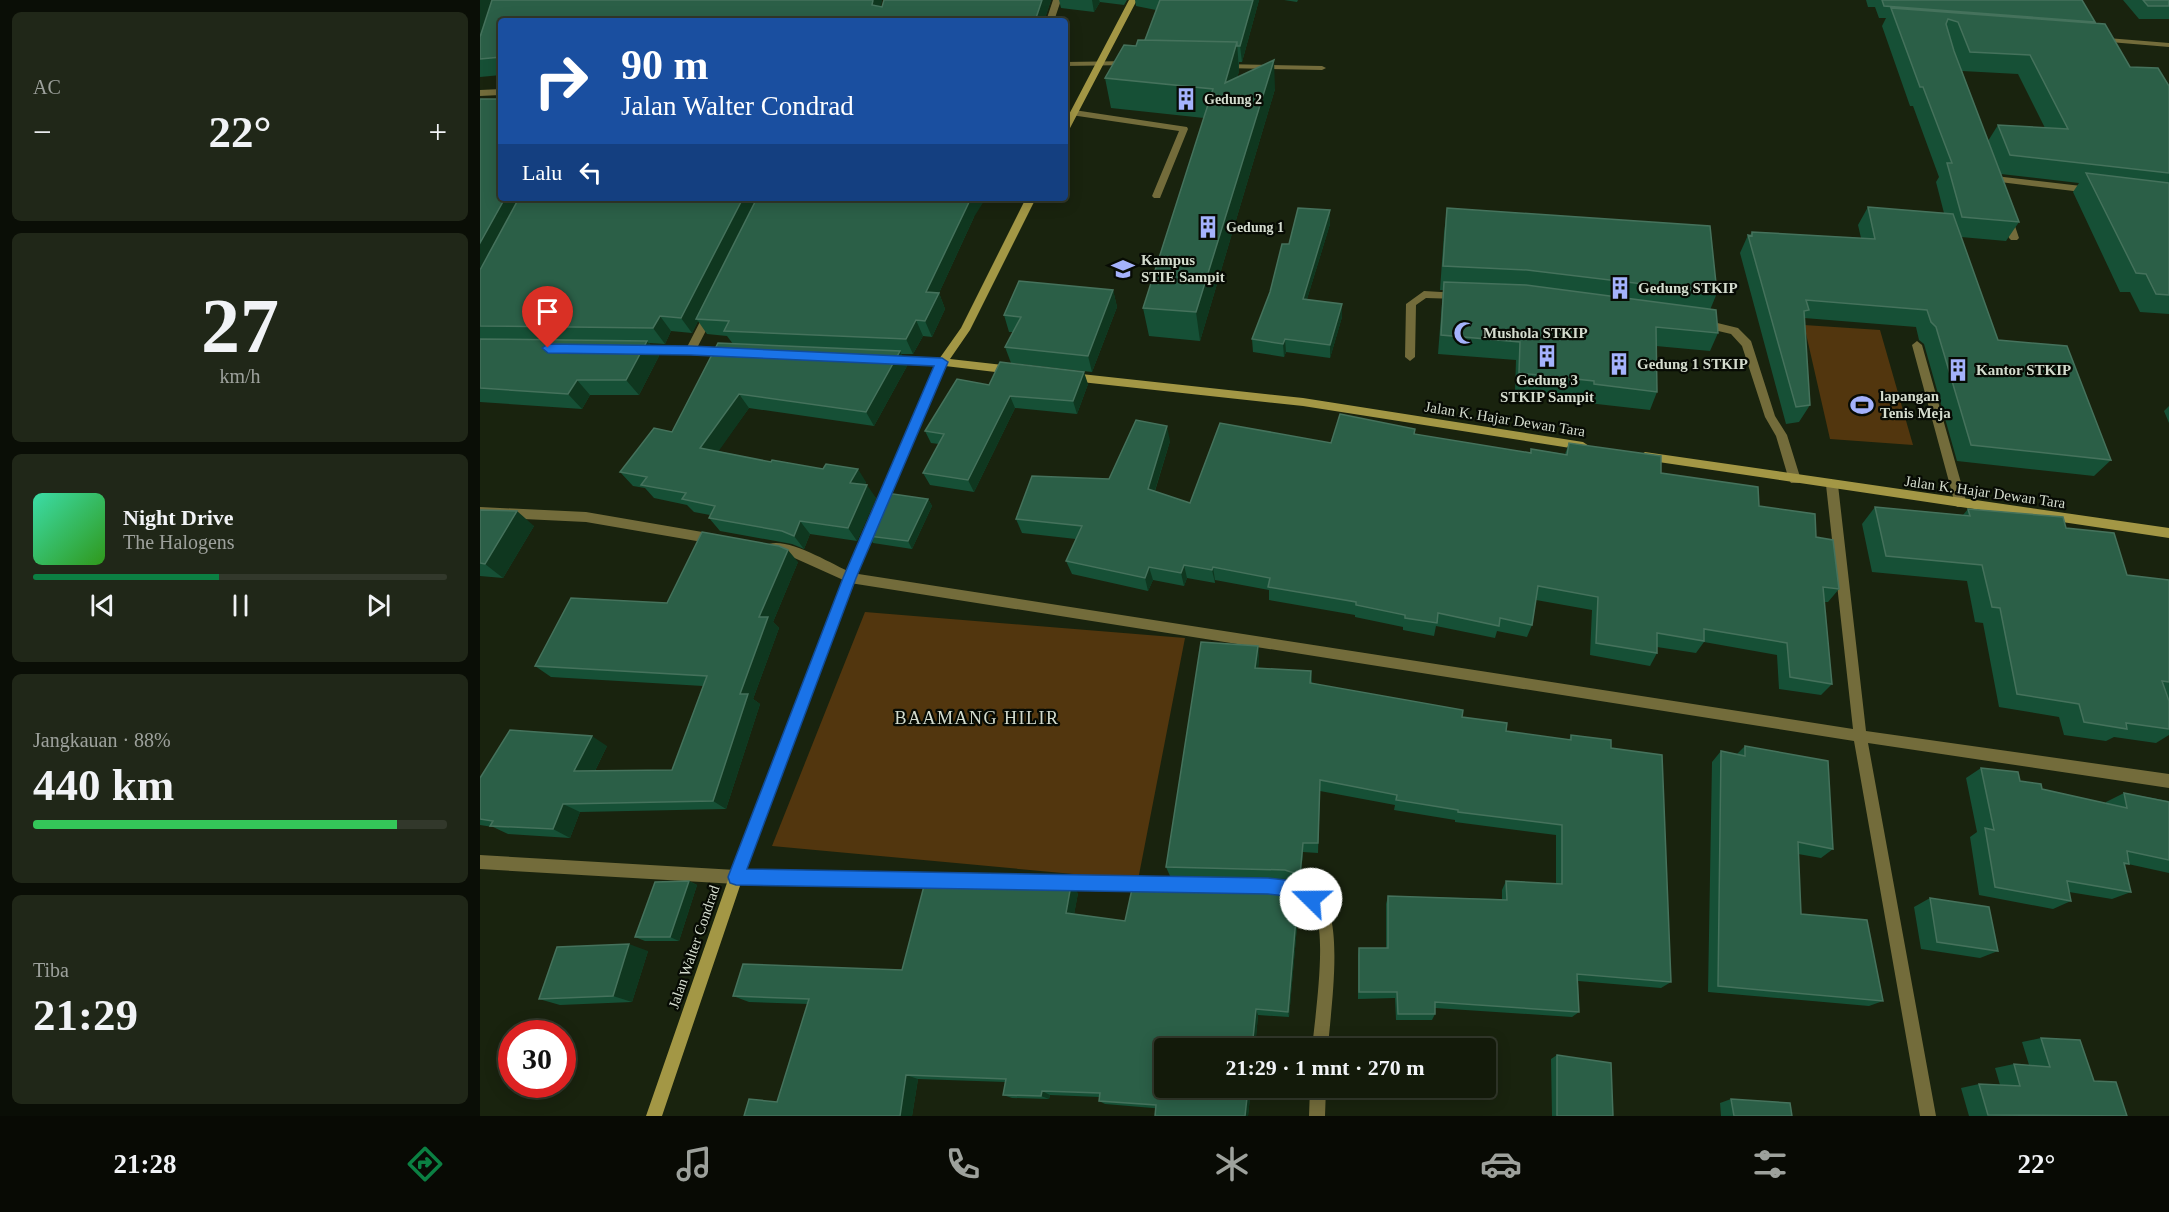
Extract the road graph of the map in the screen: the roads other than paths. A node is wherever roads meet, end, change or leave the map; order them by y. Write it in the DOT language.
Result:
graph roads {
  1 [pos="1057,0"];
  2 [pos="1133,0"];
  3 [pos="1051,18"];
  4 [pos="2088,38"];
  5 [pos="2169,45"];
  6 [pos="1099,63"];
  7 [pos="1068,64"];
  8 [pos="1134,64"];
  9 [pos="1216,65"];
  10 [pos="1322,68"];
  11 [pos="498,92"];
  12 [pos="480,93"];
  13 [pos="1074,113"];
  14 [pos="1068,124"];
  15 [pos="1991,169"];
  16 [pos="2099,191"];
  17 [pos="1157,196"];
  18 [pos="1029,201"];
  19 [pos="2005,209"];
  20 [pos="2014,238"];
  21 [pos="1467,296"];
  22 [pos="716,300"];
  23 [pos="1684,321"];
  24 [pos="1917,345"];
  25 [pos="626,350"];
  26 [pos="691,350"];
  27 [pos="739,352"];
  28 [pos="1410,357"];
  29 [pos="882,359"];
  30 [pos="942,362"];
  31 [pos="1023,371"];
  32 [pos="1058,375"];
  33 [pos="1596,448"];
  34 [pos="1631,454"];
  35 [pos="1795,480"];
  36 [pos="1832,485"];
  37 [pos="1961,504"];
  38 [pos="480,512"];
  39 [pos="2169,533"];
  40 [pos="729,541"];
  41 [pos="761,546"];
  42 [pos="849,578"];
  43 [pos="1860,736"];
  44 [pos="2169,781"];
  45 [pos="480,862"];
  46 [pos="736,877"];
  47 [pos="1321,1038"];
  48 [pos="1318,1098"];
  49 [pos="654,1116"];
  50 [pos="1317,1116"];
  51 [pos="1928,1116"];
  1 -- 3 [label="street"];
  2 -- 6 [label="street"];
  4 -- 5 [label="street"];
  6 -- 7 [label="street"];
  6 -- 8 [label="street"];
  6 -- 13 [label="street"];
  9 -- 10 [label="street"];
  11 -- 12 [label="street"];
  13 -- 14 [label="street"];
  13 -- 17 [label="street"];
  15 -- 16 [label="street"];
  18 -- 30 [label="street, Jalan Walter Condrad"];
  19 -- 20 [label="street"];
  21 -- 28 [label="street"];
  22 -- 26 [label="street"];
  23 -- 35 [label="street"];
  24 -- 37 [label="street"];
  25 -- 26 [label="street"];
  26 -- 27 [label="street"];
  29 -- 30 [label="street"];
  30 -- 31 [label="street"];
  30 -- 42 [label="street, Jalan Walter Condrad"];
  32 -- 33 [label="street, Jalan K. Hajar Dewan Tara"];
  34 -- 35 [label="street, Jalan K. Hajar Dewan Tara"];
  35 -- 36 [label="street, Jalan K. Hajar Dewan Tara"];
  36 -- 37 [label="street, Jalan K. Hajar Dewan Tara"];
  36 -- 43 [label="street"];
  37 -- 39 [label="street, Jalan K. Hajar Dewan Tara"];
  38 -- 40 [label="street"];
  41 -- 42 [label="street"];
  42 -- 43 [label="street"];
  42 -- 46 [label="street, Jalan Walter Condrad"];
  43 -- 44 [label="street"];
  43 -- 51 [label="street"];
  45 -- 46 [label="street"];
  46 -- 47 [label="street"];
  46 -- 49 [label="street, Jalan Walter Condrad"];
  48 -- 50 [label="street"];
}
